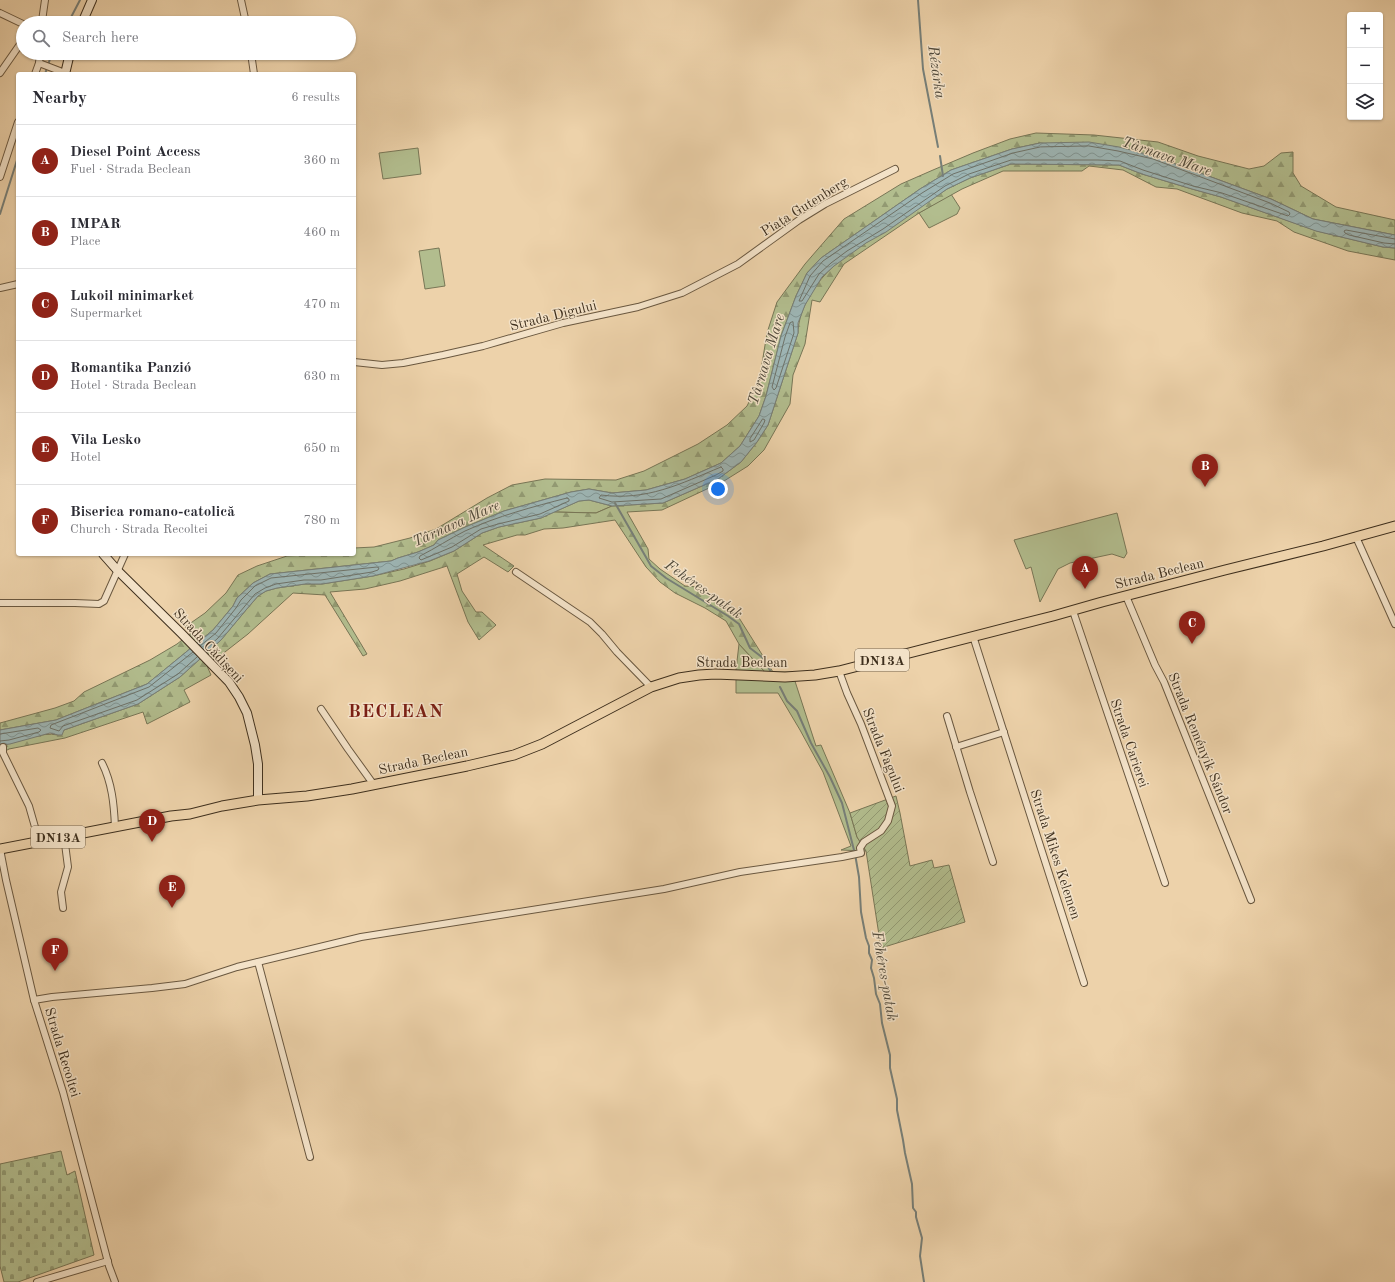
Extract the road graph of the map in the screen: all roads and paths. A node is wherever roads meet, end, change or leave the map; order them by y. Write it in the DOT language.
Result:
graph roads {
  1 [pos="45,0"];
  2 [pos="92,0"];
  3 [pos="241,0"];
  4 [pos="0,13"];
  5 [pos="43,16"];
  6 [pos="85,16"];
  7 [pos="244,16"];
  8 [pos="16,21"];
  9 [pos="16,50"];
  10 [pos="41,60"];
  11 [pos="68,60"];
  12 [pos="252,60"];
  13 [pos="41,64"];
  14 [pos="36,72"];
  15 [pos="61,72"];
  16 [pos="65,72"];
  17 [pos="254,72"];
  18 [pos="0,73"];
  19 [pos="16,128"];
  20 [pos="896,168"];
  21 [pos="0,177"];
  22 [pos="748,256"];
  23 [pos="16,284"];
  24 [pos="0,288"];
  25 [pos="356,362"];
  26 [pos="1395,526"];
  27 [pos="1356,537"];
  28 [pos="106,556"];
  29 [pos="123,556"];
  30 [pos="118,571"];
  31 [pos="516,572"];
  32 [pos="1126,596"];
  33 [pos="0,603"];
  34 [pos="1073,611"];
  35 [pos="1395,624"];
  36 [pos="973,636"];
  37 [pos="839,671"];
  38 [pos="651,687"];
  39 [pos="321,709"];
  40 [pos="947,716"];
  41 [pos="1004,732"];
  42 [pos="956,747"];
  43 [pos="3,748"];
  44 [pos="102,763"];
  45 [pos="374,785"];
  46 [pos="258,800"];
  47 [pos="115,827"];
  48 [pos="64,836"];
  49 [pos="39,841"];
  50 [pos="0,849"];
  51 [pos="994,862"];
  52 [pos="1165,883"];
  53 [pos="1251,900"];
  54 [pos="62,908"];
  55 [pos="258,962"];
  56 [pos="1084,983"];
  57 [pos="34,1000"];
  58 [pos="310,1157"];
  59 [pos="109,1264"];
  60 [pos="37,1282"];
  61 [pos="110,1282"];
  62 [pos="114,1282"];
  1 -- 5 [label="street"];
  2 -- 6 [label="main road"];
  3 -- 7 [label="street"];
  4 -- 8 [label="street"];
  9 -- 18 [label="street"];
  10 -- 13 [label="street"];
  11 -- 16 [label="main road"];
  12 -- 17 [label="street"];
  13 -- 14 [label="street"];
  13 -- 15 [label="street"];
  19 -- 21 [label="street"];
  20 -- 22 [label="street, Piața Gutenberg"];
  22 -- 25 [label="street, Strada Digului"];
  23 -- 24 [label="street"];
  26 -- 27 [label="main road, Strada Beclean / DN13A"];
  27 -- 32 [label="main road, Strada Beclean / DN13A"];
  27 -- 35 [label="street"];
  28 -- 30 [label="main road, Strada Cădișeni"];
  29 -- 30 [label="street"];
  30 -- 33 [label="street"];
  30 -- 46 [label="main road, Strada Cădișeni"];
  31 -- 38 [label="street"];
  32 -- 34 [label="main road, Strada Beclean / DN13A"];
  32 -- 53 [label="street, Strada Reményik Sándor"];
  34 -- 36 [label="main road, Strada Beclean / DN13A"];
  34 -- 52 [label="street, Strada Carierei"];
  36 -- 37 [label="main road, Strada Beclean / DN13A"];
  36 -- 41 [label="street, Strada Mikes Kelemen"];
  37 -- 38 [label="main road, Strada Beclean / DN13A"];
  37 -- 55 [label="street, Strada Fagului"];
  38 -- 45 [label="main road, Strada Beclean / DN13A"];
  39 -- 45 [label="street"];
  40 -- 42 [label="street"];
  41 -- 42 [label="street"];
  41 -- 56 [label="street, Strada Mikes Kelemen"];
  42 -- 51 [label="street"];
  43 -- 49 [label="street"];
  44 -- 47 [label="street"];
  45 -- 46 [label="main road, Strada Beclean / DN13A"];
  46 -- 47 [label="main road, Strada Beclean / DN13A"];
  47 -- 48 [label="main road, Strada Beclean / DN13A"];
  48 -- 49 [label="main road, Strada Beclean / DN13A"];
  48 -- 54 [label="street"];
  49 -- 50 [label="main road, Strada Beclean / DN13A"];
  50 -- 57 [label="street, Strada Recoltei"];
  55 -- 57 [label="street"];
  55 -- 58 [label="street"];
  57 -- 59 [label="street, Strada Recoltei"];
  59 -- 60 [label="street"];
  59 -- 61 [label="street"];
  59 -- 62 [label="street"];
}
